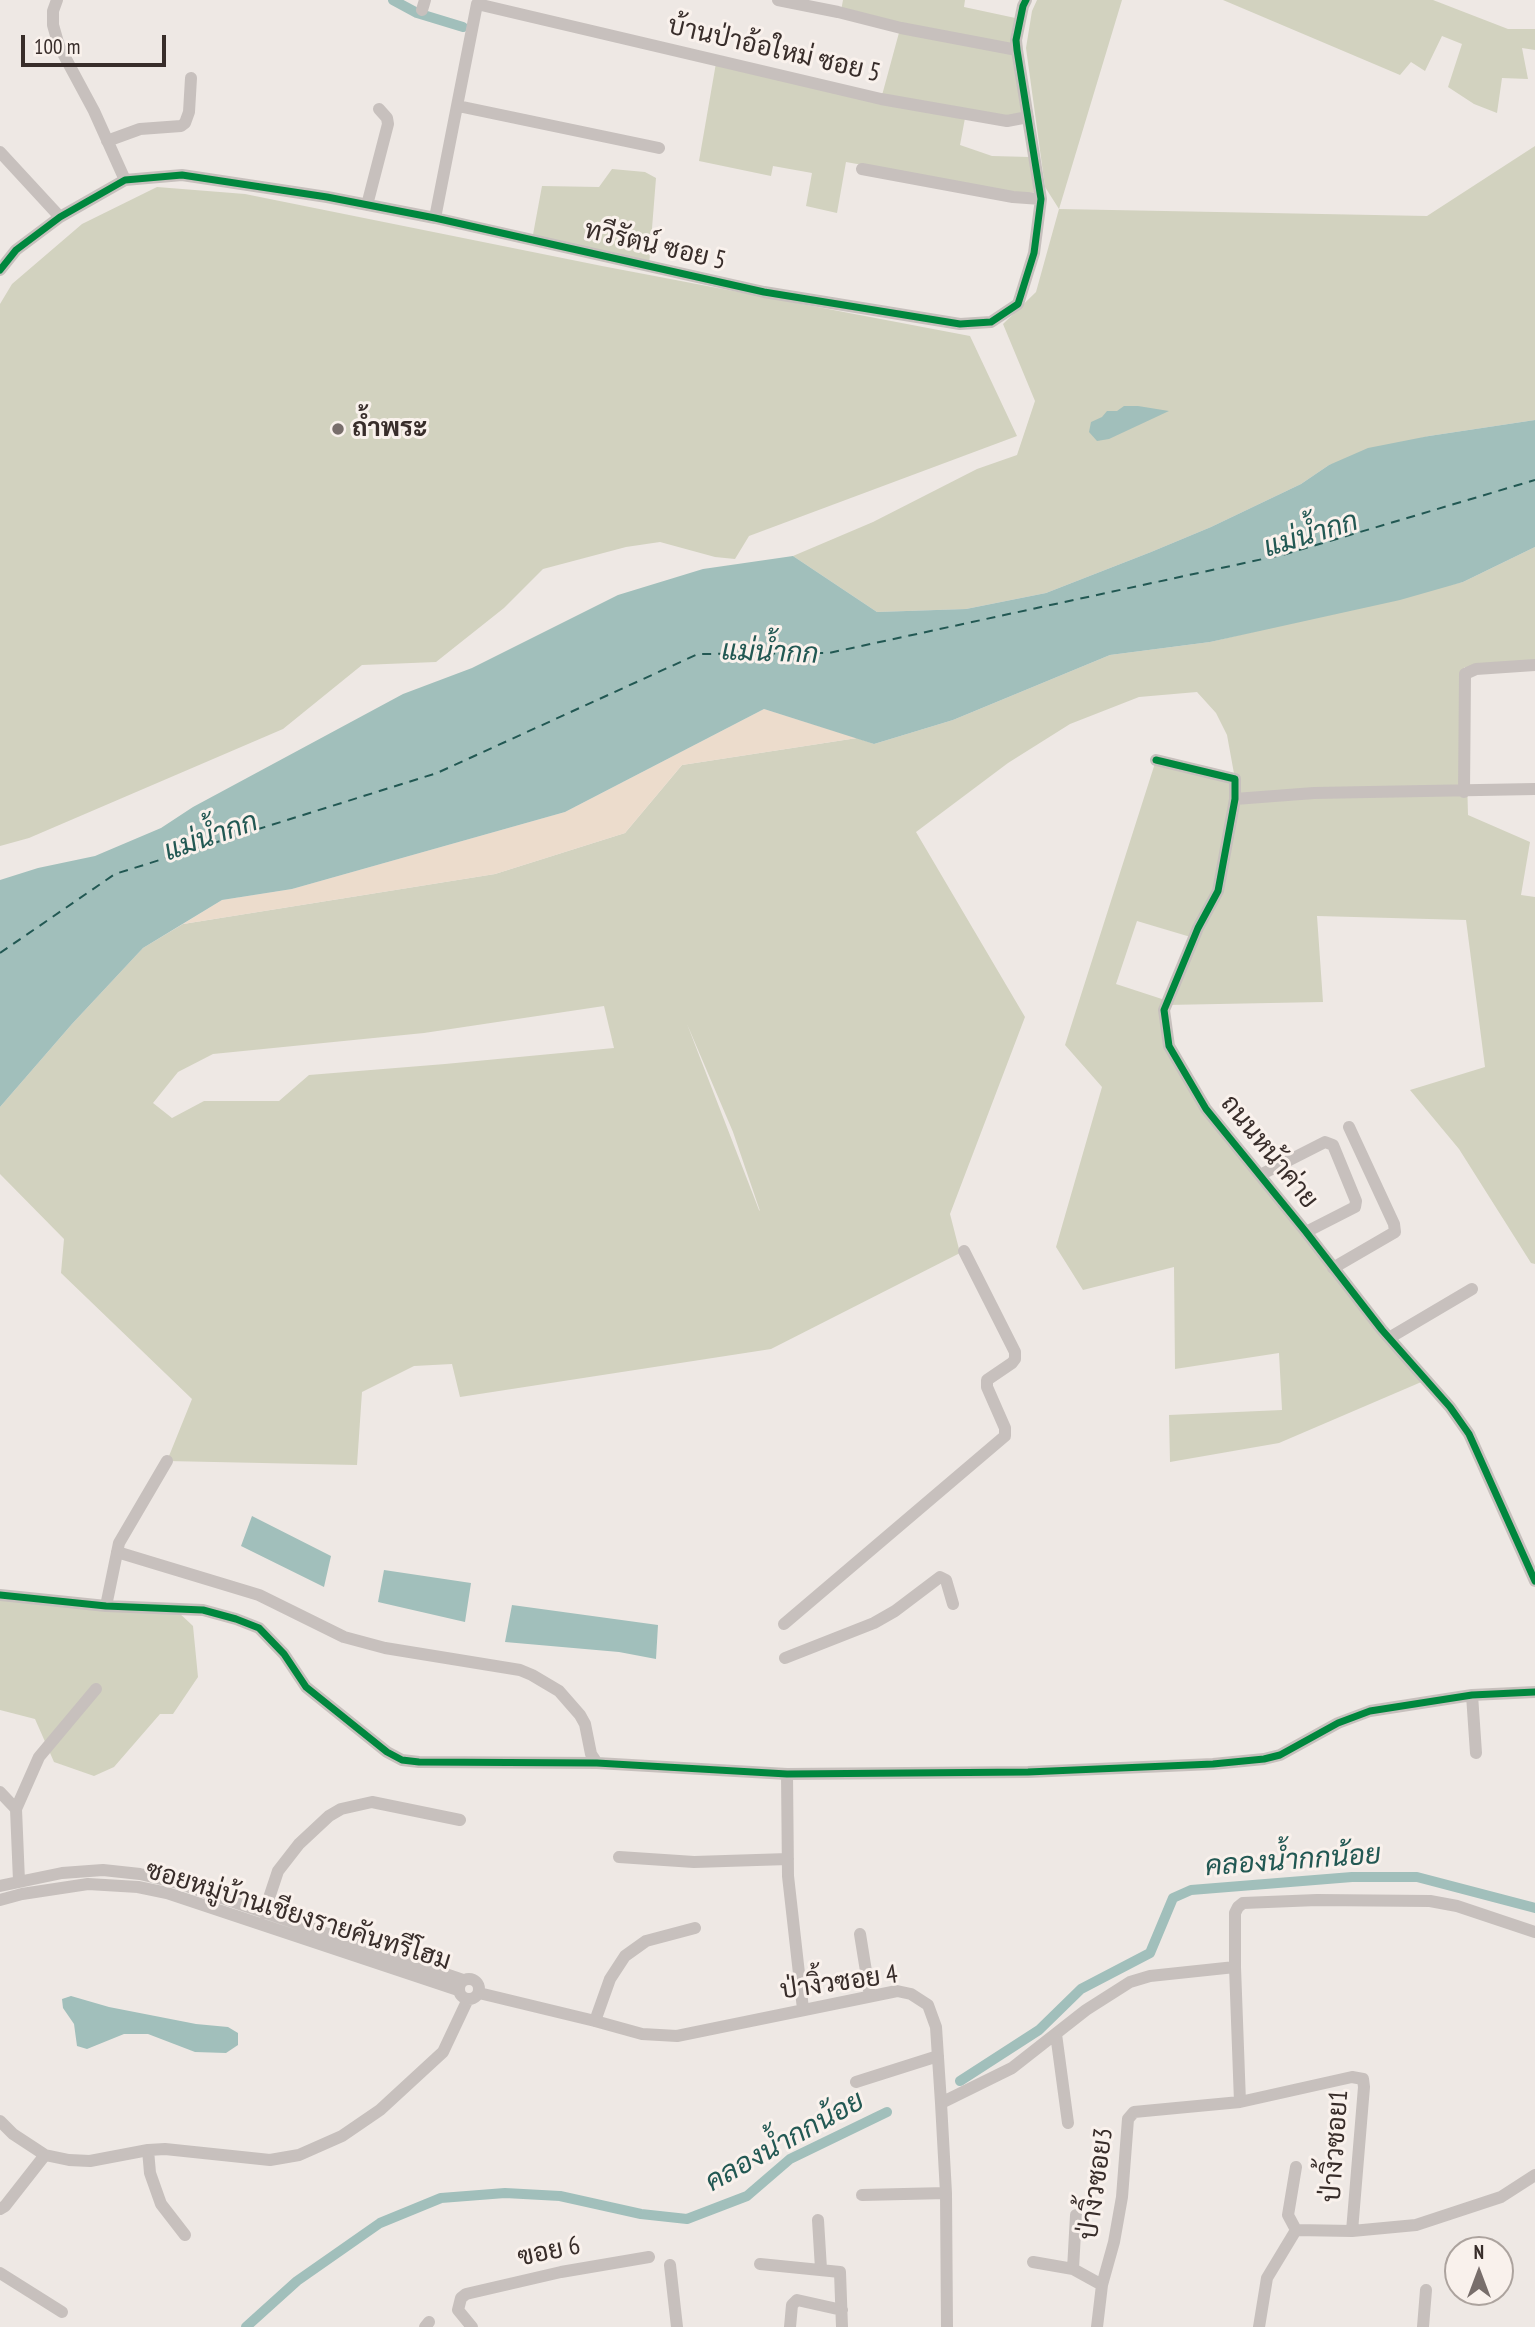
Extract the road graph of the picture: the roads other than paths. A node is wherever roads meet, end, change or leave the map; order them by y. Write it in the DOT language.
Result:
graph roads {
  1 [pos="57,0"];
  2 [pos="778,0"];
  3 [pos="1026,0"];
  4 [pos="1017,50"];
  5 [pos="191,78"];
  6 [pos="458,106"];
  7 [pos="379,109"];
  8 [pos="1028,117"];
  9 [pos="107,141"];
  10 [pos="659,148"];
  11 [pos="0,152"];
  12 [pos="862,169"];
  13 [pos="124,180"];
  14 [pos="1041,199"];
  15 [pos="367,205"];
  16 [pos="60,217"];
  17 [pos="435,218"];
  18 [pos="0,270"];
  19 [pos="1535,665"];
  20 [pos="1156,760"];
  21 [pos="1535,789"];
  22 [pos="1464,792"];
  23 [pos="1235,799"];
  24 [pos="1349,1127"];
  25 [pos="1260,1175"];
  26 [pos="1306,1232"];
  27 [pos="964,1251"];
  28 [pos="1333,1268"];
  29 [pos="1472,1289"];
  30 [pos="1389,1338"];
  31 [pos="167,1461"];
  32 [pos="117,1552"];
  33 [pos="1535,1581"];
  34 [pos="0,1595"];
  35 [pos="953,1604"];
  36 [pos="106,1606"];
  37 [pos="784,1624"];
  38 [pos="785,1658"];
  39 [pos="96,1689"];
  40 [pos="1535,1692"];
  41 [pos="1472,1695"];
  42 [pos="1476,1753"];
  43 [pos="597,1763"];
  44 [pos="787,1774"];
  45 [pos="0,1792"];
  46 [pos="16,1809"];
  47 [pos="460,1820"];
  48 [pos="619,1857"];
  49 [pos="788,1858"];
  50 [pos="19,1881"];
  51 [pos="0,1886"];
  52 [pos="0,1900"];
  53 [pos="264,1913"];
  54 [pos="695,1928"];
  55 [pos="1535,1933"];
  56 [pos="860,1934"];
  57 [pos="1235,1967"];
  58 [pos="467,1990"];
  59 [pos="870,1996"];
  60 [pos="803,2009"];
  61 [pos="595,2021"];
  62 [pos="1056,2034"];
  63 [pos="937,2056"];
  64 [pos="856,2082"];
  65 [pos="1240,2102"];
  66 [pos="942,2103"];
  67 [pos="0,2121"];
  68 [pos="1068,2123"];
  69 [pos="148,2150"];
  70 [pos="45,2155"];
  71 [pos="1296,2167"];
  72 [pos="1535,2175"];
  73 [pos="946,2193"];
  74 [pos="862,2195"];
  75 [pos="0,2209"];
  76 [pos="1076,2216"];
  77 [pos="818,2220"];
  78 [pos="1296,2230"];
  79 [pos="1352,2231"];
  80 [pos="185,2235"];
  81 [pos="649,2257"];
  82 [pos="1033,2262"];
  83 [pos="760,2264"];
  84 [pos="670,2265"];
  85 [pos="821,2269"];
  86 [pos="1073,2269"];
  87 [pos="0,2273"];
  88 [pos="1102,2285"];
  89 [pos="1426,2290"];
  90 [pos="842,2310"];
  91 [pos="62,2312"];
  92 [pos="472,2327"];
  93 [pos="677,2327"];
  94 [pos="790,2327"];
  95 [pos="842,2327"];
  96 [pos="947,2327"];
  97 [pos="1097,2327"];
  98 [pos="1259,2327"];
  99 [pos="1423,2327"];
  1 -- 9 [label="street"];
  2 -- 4 [label="street"];
  3 -- 4 [label="street, ทวีรัตน์ ซอย 5"];
  4 -- 8 [label="street, ทวีรัตน์ ซอย 5"];
  5 -- 9 [label="street"];
  6 -- 8 [label="street, บ้านป่าอ้อใหม่ ซอย 5"];
  6 -- 10 [label="street"];
  6 -- 17 [label="street, บ้านป่าอ้อใหม่ ซอย 5"];
  7 -- 15 [label="street"];
  8 -- 14 [label="street, ทวีรัตน์ ซอย 5"];
  9 -- 13 [label="street"];
  11 -- 16 [label="street"];
  12 -- 14 [label="street"];
  13 -- 15 [label="street, ทวีรัตน์ ซอย 5"];
  13 -- 16 [label="street, ทวีรัตน์ ซอย 5"];
  14 -- 17 [label="street, ทวีรัตน์ ซอย 5"];
  15 -- 17 [label="street, ทวีรัตน์ ซอย 5"];
  16 -- 18 [label="street, ทวีรัตน์ ซอย 5"];
  19 -- 22 [label="street"];
  20 -- 23 [label="street"];
  21 -- 22 [label="street"];
  22 -- 23 [label="street"];
  23 -- 25 [label="street, ถนนหน้าค่าย"];
  24 -- 28 [label="street"];
  25 -- 26 [label="street, ถนนหน้าค่าย"];
  25 -- 26 [label="street"];
  26 -- 28 [label="street, ถนนหน้าค่าย"];
  27 -- 37 [label="street"];
  28 -- 30 [label="street, ถนนหน้าค่าย"];
  29 -- 30 [label="street"];
  30 -- 33 [label="street, ถนนหน้าค่าย"];
  31 -- 32 [label="street"];
  32 -- 36 [label="street"];
  32 -- 43 [label="street"];
  34 -- 36 [label="street"];
  35 -- 38 [label="street"];
  36 -- 43 [label="street"];
  39 -- 46 [label="street"];
  40 -- 41 [label="street"];
  41 -- 42 [label="street"];
  41 -- 44 [label="street"];
  43 -- 44 [label="street"];
  44 -- 49 [label="street"];
  45 -- 46 [label="street"];
  46 -- 50 [label="street"];
  47 -- 53 [label="street"];
  48 -- 49 [label="street"];
  49 -- 60 [label="street"];
  50 -- 51 [label="street"];
  50 -- 53 [label="street"];
  52 -- 58 [label="street, ซอยหมู่บ้านเชียงรายคันทรีโฮม"];
  53 -- 58 [label="street"];
  54 -- 61 [label="street"];
  55 -- 57 [label="street"];
  56 -- 59 [label="street"];
  57 -- 62 [label="street"];
  57 -- 65 [label="street"];
  58 -- 61 [label="street, ป่างิ้วซอย 4"];
  58 -- 69 [label="street, ซอยหมู่บ้านเชียงรายคันทรีโฮม"];
  59 -- 60 [label="street, ป่างิ้วซอย 4"];
  59 -- 63 [label="street, ป่างิ้วซอย 4"];
  60 -- 61 [label="street, ป่างิ้วซอย 4"];
  62 -- 66 [label="street"];
  62 -- 68 [label="street"];
  63 -- 64 [label="street"];
  63 -- 66 [label="street, ป่างิ้วซอย 4"];
  65 -- 79 [label="street, ป่างิ้วซอย1"];
  65 -- 88 [label="street, ป่างิ้วซอย3"];
  66 -- 73 [label="street, ป่างิ้วซอย 4"];
  67 -- 70 [label="street, ซอยหมู่บ้านเชียงรายคันทรีโฮม"];
  69 -- 70 [label="street, ซอยหมู่บ้านเชียงรายคันทรีโฮม"];
  69 -- 80 [label="street"];
  70 -- 75 [label="street"];
  71 -- 78 [label="street"];
  72 -- 79 [label="street"];
  73 -- 74 [label="street"];
  73 -- 96 [label="street, ป่างิ้วซอย 4"];
  76 -- 86 [label="street"];
  77 -- 85 [label="street"];
  78 -- 79 [label="street, ป่างิ้วซอย1"];
  78 -- 98 [label="street, ป่างิ้วซอย1"];
  81 -- 92 [label="street, ฃอย 6"];
  82 -- 86 [label="street"];
  83 -- 85 [label="street"];
  84 -- 93 [label="street"];
  85 -- 90 [label="street"];
  86 -- 88 [label="street"];
  87 -- 91 [label="street"];
  88 -- 97 [label="street, ป่างิ้วซอย3"];
  89 -- 99 [label="street"];
  90 -- 94 [label="street"];
  90 -- 95 [label="street"];
}
